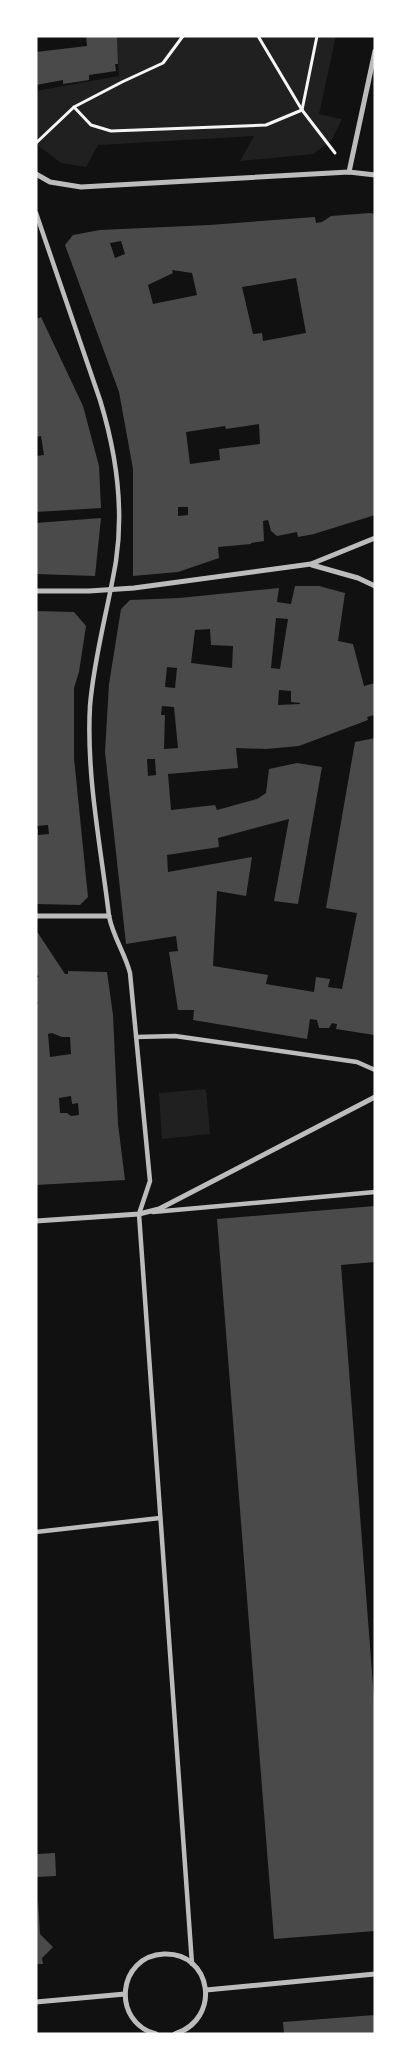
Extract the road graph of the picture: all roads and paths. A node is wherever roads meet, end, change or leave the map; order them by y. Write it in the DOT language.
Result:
graph roads {
  1 [pos="184,36"];
  2 [pos="258,36"];
  3 [pos="316,36"];
  4 [pos="375,52"];
  5 [pos="74,107"];
  6 [pos="302,110"];
  7 [pos="36,143"];
  8 [pos="349,172"];
  9 [pos="36,174"];
  10 [pos="375,175"];
  11 [pos="36,213"];
  12 [pos="375,538"];
  13 [pos="311,564"];
  14 [pos="375,586"];
  15 [pos="110,590"];
  16 [pos="36,591"];
  17 [pos="36,916"];
  18 [pos="109,916"];
  19 [pos="136,1037"];
  20 [pos="375,1070"];
  21 [pos="375,1098"];
  22 [pos="375,1192"];
  23 [pos="139,1214"];
  24 [pos="36,1221"];
  25 [pos="160,1518"];
  26 [pos="36,1532"];
  27 [pos="192,1964"];
  28 [pos="375,1974"];
  29 [pos="206,1990"];
  30 [pos="125,1994"];
  31 [pos="36,2002"];
  32 [pos="156,2034"];
  33 [pos="175,2034"];
  1 -- 5 [label="path"];
  2 -- 6 [label="path"];
  3 -- 6 [label="path"];
  4 -- 8 [label="street"];
  5 -- 6 [label="path"];
  5 -- 7 [label="path"];
  6 -- 8 [label="path"];
  8 -- 9 [label="street"];
  8 -- 10 [label="street"];
  11 -- 15 [label="street"];
  12 -- 13 [label="street"];
  13 -- 14 [label="street"];
  13 -- 15 [label="street"];
  15 -- 16 [label="street"];
  15 -- 18 [label="street"];
  17 -- 18 [label="street"];
  18 -- 19 [label="street"];
  19 -- 20 [label="street"];
  19 -- 23 [label="street"];
  21 -- 23 [label="street"];
  22 -- 23 [label="street"];
  23 -- 24 [label="street"];
  23 -- 25 [label="street"];
  25 -- 26 [label="street"];
  25 -- 27 [label="street"];
  27 -- 29 [label="street"];
  27 -- 30 [label="street"];
  28 -- 29 [label="street"];
  29 -- 33 [label="street"];
  30 -- 31 [label="street"];
  30 -- 32 [label="street"];
}
